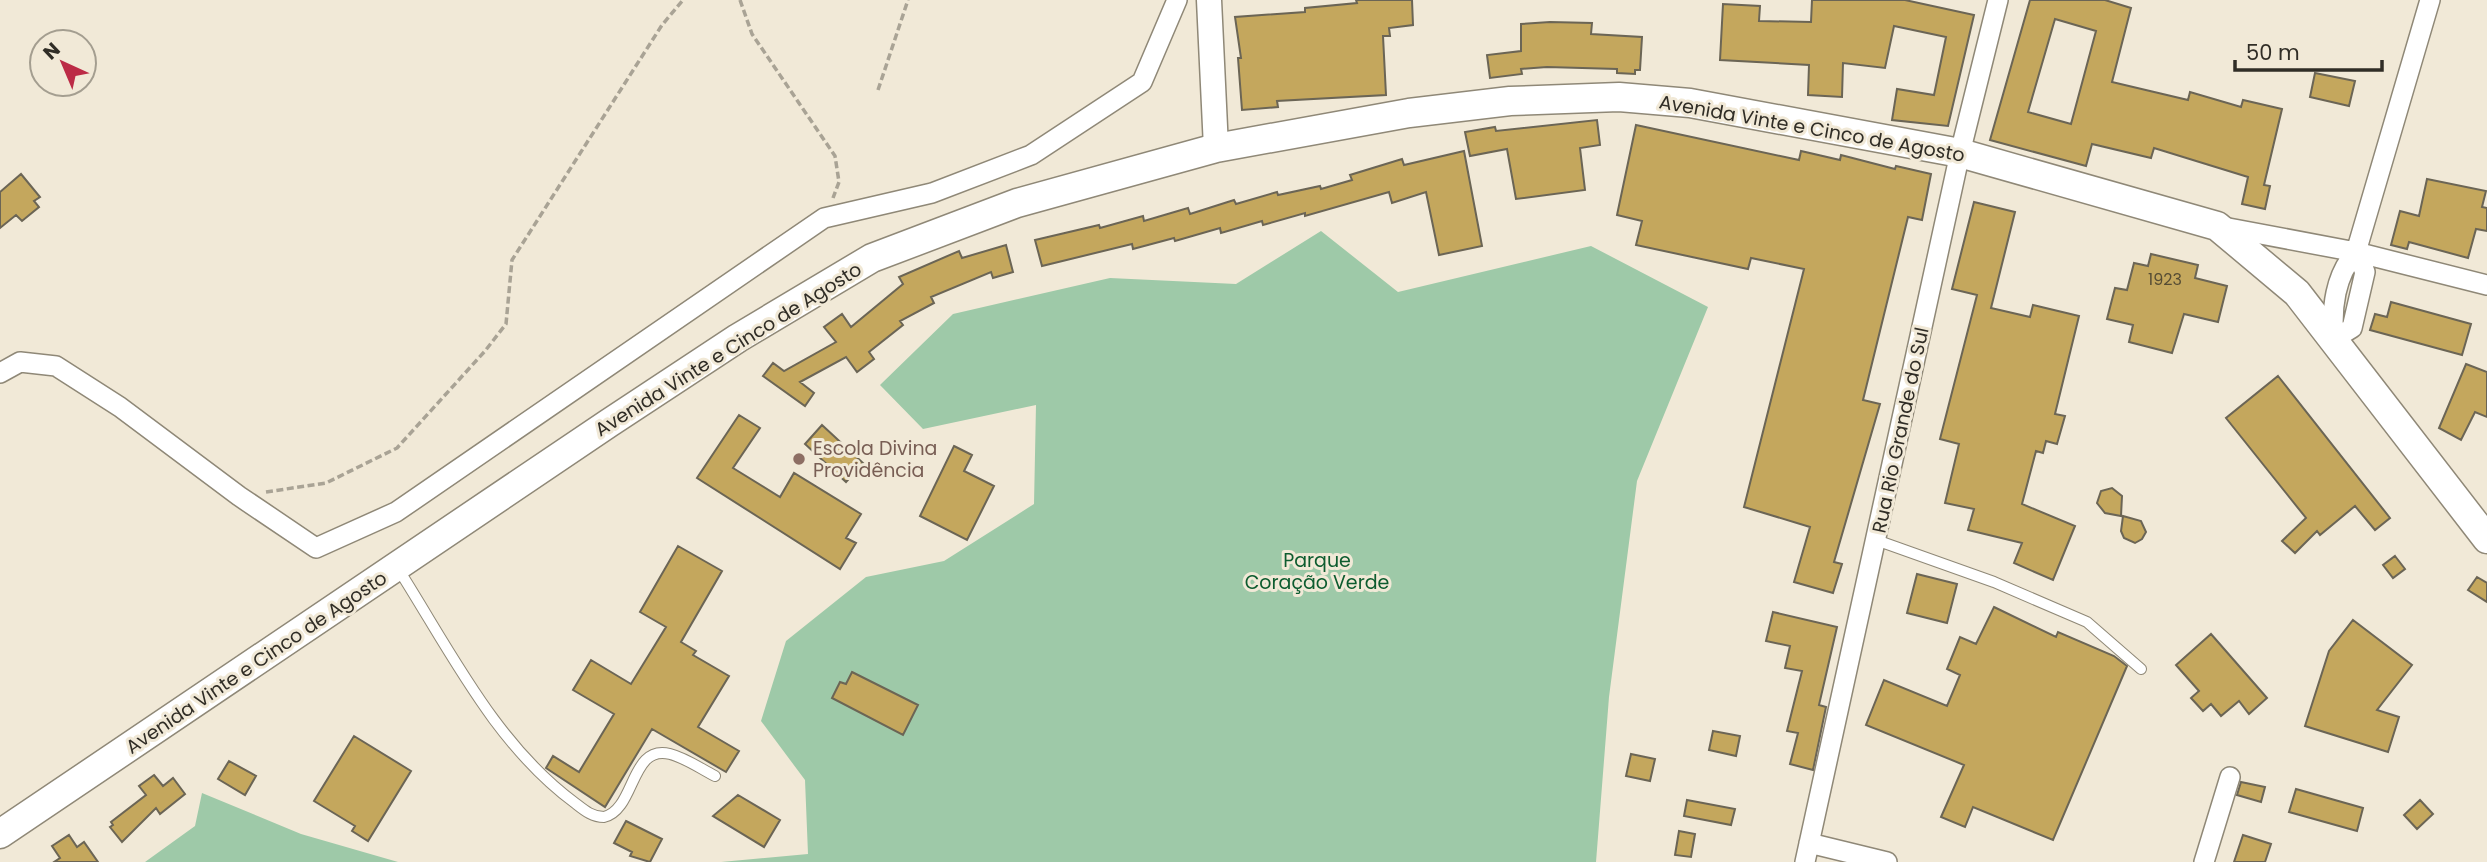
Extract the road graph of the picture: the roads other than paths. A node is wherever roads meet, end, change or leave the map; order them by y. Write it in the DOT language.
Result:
graph roads {
  1 [pos="1177,0"];
  2 [pos="1209,0"];
  3 [pos="1998,0"];
  4 [pos="2430,0"];
  5 [pos="1216,148"];
  6 [pos="1959,153"];
  7 [pos="2217,226"];
  8 [pos="2356,252"];
  9 [pos="2487,285"];
  10 [pos="2333,339"];
  11 [pos="0,373"];
  12 [pos="2487,539"];
  13 [pos="1876,540"];
  14 [pos="397,567"];
  15 [pos="2141,669"];
  16 [pos="715,776"];
  17 [pos="2230,777"];
  18 [pos="0,834"];
  19 [pos="1807,853"];
  20 [pos="1887,862"];
  21 [pos="2204,862"];
  1 -- 11 [label="street"];
  2 -- 5 [label="street"];
  3 -- 6 [label="street, Rua Rio Grande do Sul"];
  4 -- 8 [label="street"];
  5 -- 6 [label="main road, Avenida Vinte e Cinco de Agosto"];
  5 -- 14 [label="main road, Avenida Vinte e Cinco de Agosto"];
  6 -- 7 [label="main road, Avenida Vinte e Cinco de Agosto"];
  6 -- 13 [label="street, Rua Rio Grande do Sul"];
  7 -- 8 [label="street"];
  7 -- 10 [label="main road, Avenida Vinte e Cinco de Agosto"];
  8 -- 9 [label="street"];
  8 -- 10 [label="street"];
  10 -- 12 [label="main road, Avenida Vinte e Cinco de Agosto"];
  13 -- 15 [label="lane"];
  13 -- 19 [label="street, Rua Rio Grande do Sul"];
  14 -- 16 [label="lane"];
  14 -- 18 [label="main road, Avenida Vinte e Cinco de Agosto"];
  17 -- 21 [label="street"];
  19 -- 20 [label="street"];
}
